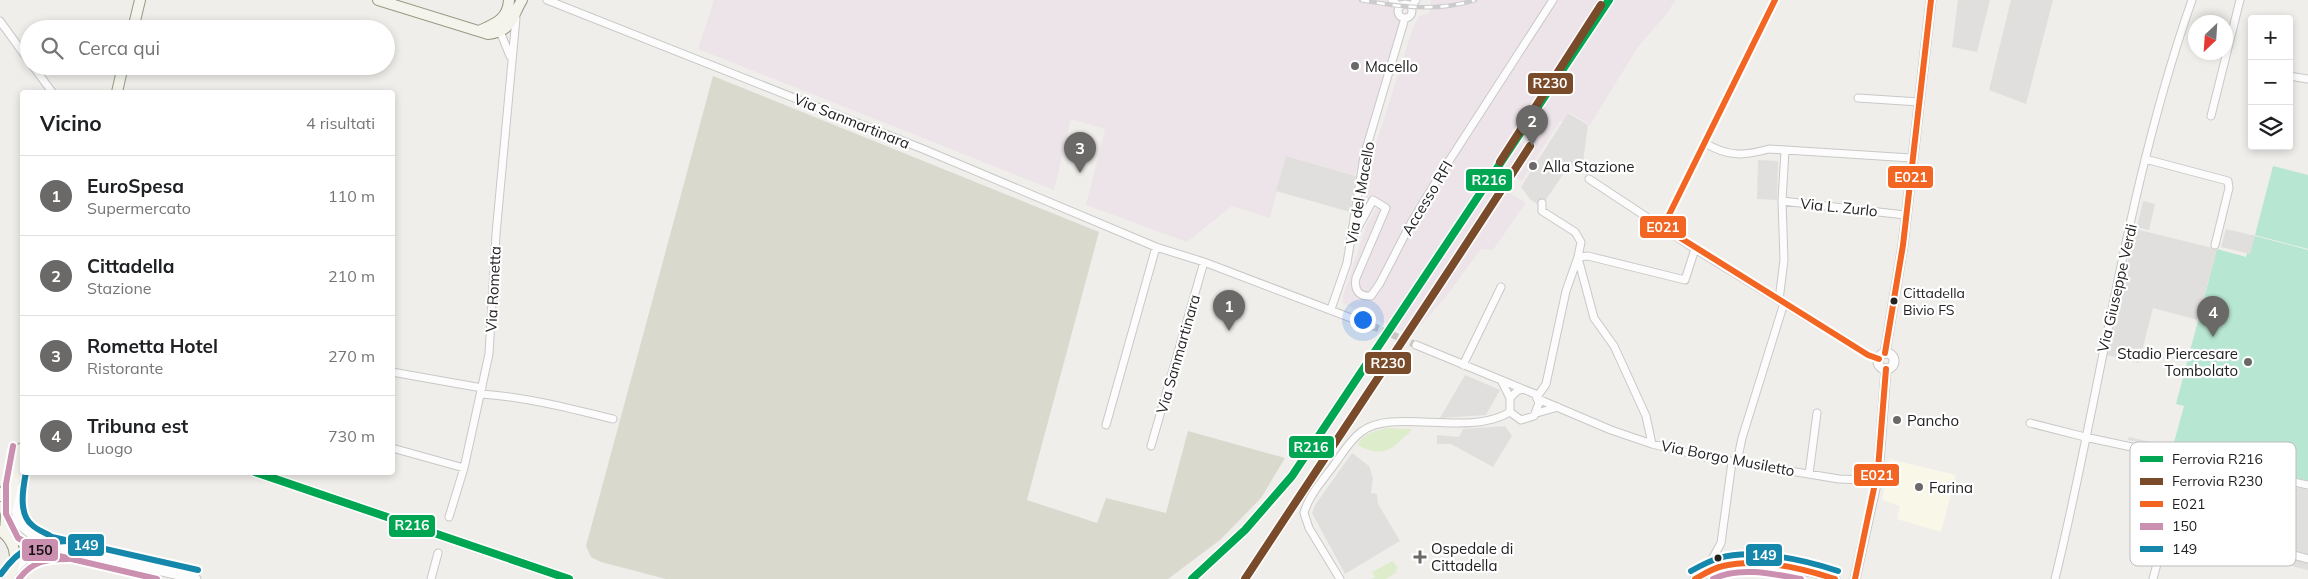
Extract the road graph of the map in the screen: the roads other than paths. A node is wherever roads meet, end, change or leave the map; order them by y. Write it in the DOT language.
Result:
graph roads {
  1 [pos="140,0"];
  2 [pos="378,0"];
  3 [pos="509,0"];
  4 [pos="522,0"];
  5 [pos="547,0"];
  6 [pos="1392,0"];
  7 [pos="1416,0"];
  8 [pos="1552,0"];
  9 [pos="1775,0"];
  10 [pos="1931,0"];
  11 [pos="2192,0"];
  12 [pos="2240,0"];
  13 [pos="1400,7"];
  14 [pos="1410,7"];
  15 [pos="516,18"];
  16 [pos="1405,18"];
  17 [pos="135,20"];
  18 [pos="0,21"];
  19 [pos="500,22"];
  20 [pos="478,32"];
  21 [pos="500,33"];
  22 [pos="20,49"];
  23 [pos="510,56"];
  24 [pos="40,75"];
  25 [pos="121,75"];
  26 [pos="2293,77"];
  27 [pos="2308,79"];
  28 [pos="51,90"];
  29 [pos="117,90"];
  30 [pos="1858,98"];
  31 [pos="1918,102"];
  32 [pos="2210,116"];
  33 [pos="1705,143"];
  34 [pos="1785,150"];
  35 [pos="1911,158"];
  36 [pos="2145,159"];
  37 [pos="1589,179"];
  38 [pos="1782,202"];
  39 [pos="1542,203"];
  40 [pos="1905,215"];
  41 [pos="1663,227"];
  42 [pos="1351,240"];
  43 [pos="2215,245"];
  44 [pos="1156,247"];
  45 [pos="1695,249"];
  46 [pos="1578,257"];
  47 [pos="1204,262"];
  48 [pos="1501,287"];
  49 [pos="1781,298"];
  50 [pos="1331,309"];
  51 [pos="1372,326"];
  52 [pos="1416,345"];
  53 [pos="1882,356"];
  54 [pos="1463,365"];
  55 [pos="1886,369"];
  56 [pos="395,373"];
  57 [pos="1501,380"];
  58 [pos="1522,389"];
  59 [pos="481,391"];
  60 [pos="1510,398"];
  61 [pos="1538,398"];
  62 [pos="1558,407"];
  63 [pos="1510,412"];
  64 [pos="1537,413"];
  65 [pos="1817,413"];
  66 [pos="612,419"];
  67 [pos="2030,423"];
  68 [pos="1106,425"];
  69 [pos="2085,437"];
  70 [pos="1652,444"];
  71 [pos="1151,446"];
  72 [pos="2130,447"];
  73 [pos="395,449"];
  74 [pos="20,458"];
  75 [pos="1735,462"];
  76 [pos="464,468"];
  77 [pos="1876,473"];
  78 [pos="1809,474"];
  79 [pos="13,484"];
  80 [pos="0,496"];
  81 [pos="0,506"];
  82 [pos="449,518"];
  83 [pos="5,534"];
  84 [pos="49,545"];
  85 [pos="72,550"];
  86 [pos="438,553"];
  87 [pos="2156,566"];
  88 [pos="10,576"];
  89 [pos="1699,577"];
  90 [pos="196,579"];
  91 [pos="430,579"];
  92 [pos="1340,579"];
  93 [pos="1835,579"];
  94 [pos="1856,579"];
  95 [pos="2055,579"];
  96 [pos="2153,579"];
  1 -- 17 [label="main road"];
  2 -- 20 [label="main road"];
  3 -- 19 [label="main road, Via Rometta"];
  4 -- 15 [label="main road, Via Rometta"];
  5 -- 44 [label="street, Via Sanmartinara"];
  6 -- 13 [label="street"];
  7 -- 14 [label="street"];
  8 -- 42 [label="street, Accesso RFI"];
  9 -- 33 [label="street"];
  10 -- 31 [label="street"];
  11 -- 36 [label="street, Via Giuseppe Verdi"];
  12 -- 32 [label="street"];
  13 -- 14 [label="street"];
  13 -- 16 [label="street"];
  14 -- 16 [label="street, Via del Macello"];
  15 -- 21 [label="main road, Via Rometta"];
  15 -- 23 [label="street, Via Rometta"];
  16 -- 42 [label="street, Via del Macello"];
  18 -- 22 [label="street"];
  19 -- 20 [label="main road"];
  19 -- 21 [label="street, Via Rometta"];
  20 -- 21 [label="main road"];
  21 -- 23 [label="street, Via Rometta"];
  23 -- 59 [label="street, Via Rometta"];
  24 -- 28 [label="street"];
  25 -- 29 [label="main road"];
  26 -- 27 [label="street"];
  30 -- 31 [label="street"];
  31 -- 35 [label="street"];
  33 -- 34 [label="street"];
  33 -- 41 [label="street"];
  34 -- 35 [label="street"];
  34 -- 38 [label="street"];
  35 -- 40 [label="street"];
  36 -- 43 [label="street"];
  36 -- 69 [label="street, Via Giuseppe Verdi"];
  37 -- 41 [label="street"];
  38 -- 40 [label="street, Via L. Zurlo"];
  38 -- 49 [label="street, Via L. Zurlo"];
  39 -- 46 [label="street"];
  40 -- 53 [label="street"];
  41 -- 45 [label="street"];
  42 -- 50 [label="street, Via del Macello"];
  44 -- 47 [label="street, Via Sanmartinara"];
  44 -- 68 [label="street"];
  45 -- 46 [label="street"];
  45 -- 49 [label="street"];
  46 -- 61 [label="street"];
  46 -- 70 [label="street"];
  47 -- 50 [label="street, Via Sanmartinara"];
  47 -- 71 [label="street, Via Sanmartinara"];
  48 -- 54 [label="street"];
  49 -- 53 [label="street"];
  49 -- 75 [label="street, Via L. Zurlo"];
  50 -- 51 [label="street, Via Sanmartinara"];
  52 -- 54 [label="street"];
  53 -- 55 [label="street"];
  53 -- 55 [label="street"];
  54 -- 57 [label="street"];
  55 -- 77 [label="street"];
  56 -- 59 [label="street"];
  57 -- 58 [label="street"];
  57 -- 60 [label="street"];
  58 -- 60 [label="street"];
  58 -- 61 [label="street"];
  59 -- 66 [label="street"];
  59 -- 76 [label="street, Via Rometta"];
  60 -- 63 [label="street"];
  61 -- 62 [label="street, Via Borgo Musiletto"];
  61 -- 64 [label="street"];
  62 -- 64 [label="street"];
  62 -- 70 [label="street, Via Borgo Musiletto"];
  63 -- 64 [label="street"];
  63 -- 92 [label="street"];
  65 -- 78 [label="street"];
  67 -- 69 [label="street"];
  69 -- 72 [label="street"];
  69 -- 95 [label="street, Via Giuseppe Verdi"];
  70 -- 75 [label="street, Via Borgo Musiletto"];
  73 -- 76 [label="street"];
  74 -- 79 [label="main road"];
  75 -- 78 [label="street, Via Borgo Musiletto"];
  75 -- 89 [label="street, Via L. Zurlo"];
  76 -- 82 [label="street, Via Rometta"];
  77 -- 78 [label="street, Via Borgo Musiletto"];
  77 -- 94 [label="street"];
  79 -- 80 [label="main road"];
  79 -- 81 [label="main road"];
  79 -- 83 [label="main road"];
  79 -- 84 [label="street"];
  83 -- 84 [label="street"];
  83 -- 88 [label="main road"];
  84 -- 85 [label="street"];
  85 -- 88 [label="street"];
  85 -- 90 [label="street"];
  86 -- 91 [label="street"];
  87 -- 96 [label="street"];
  89 -- 93 [label="street"];
}
